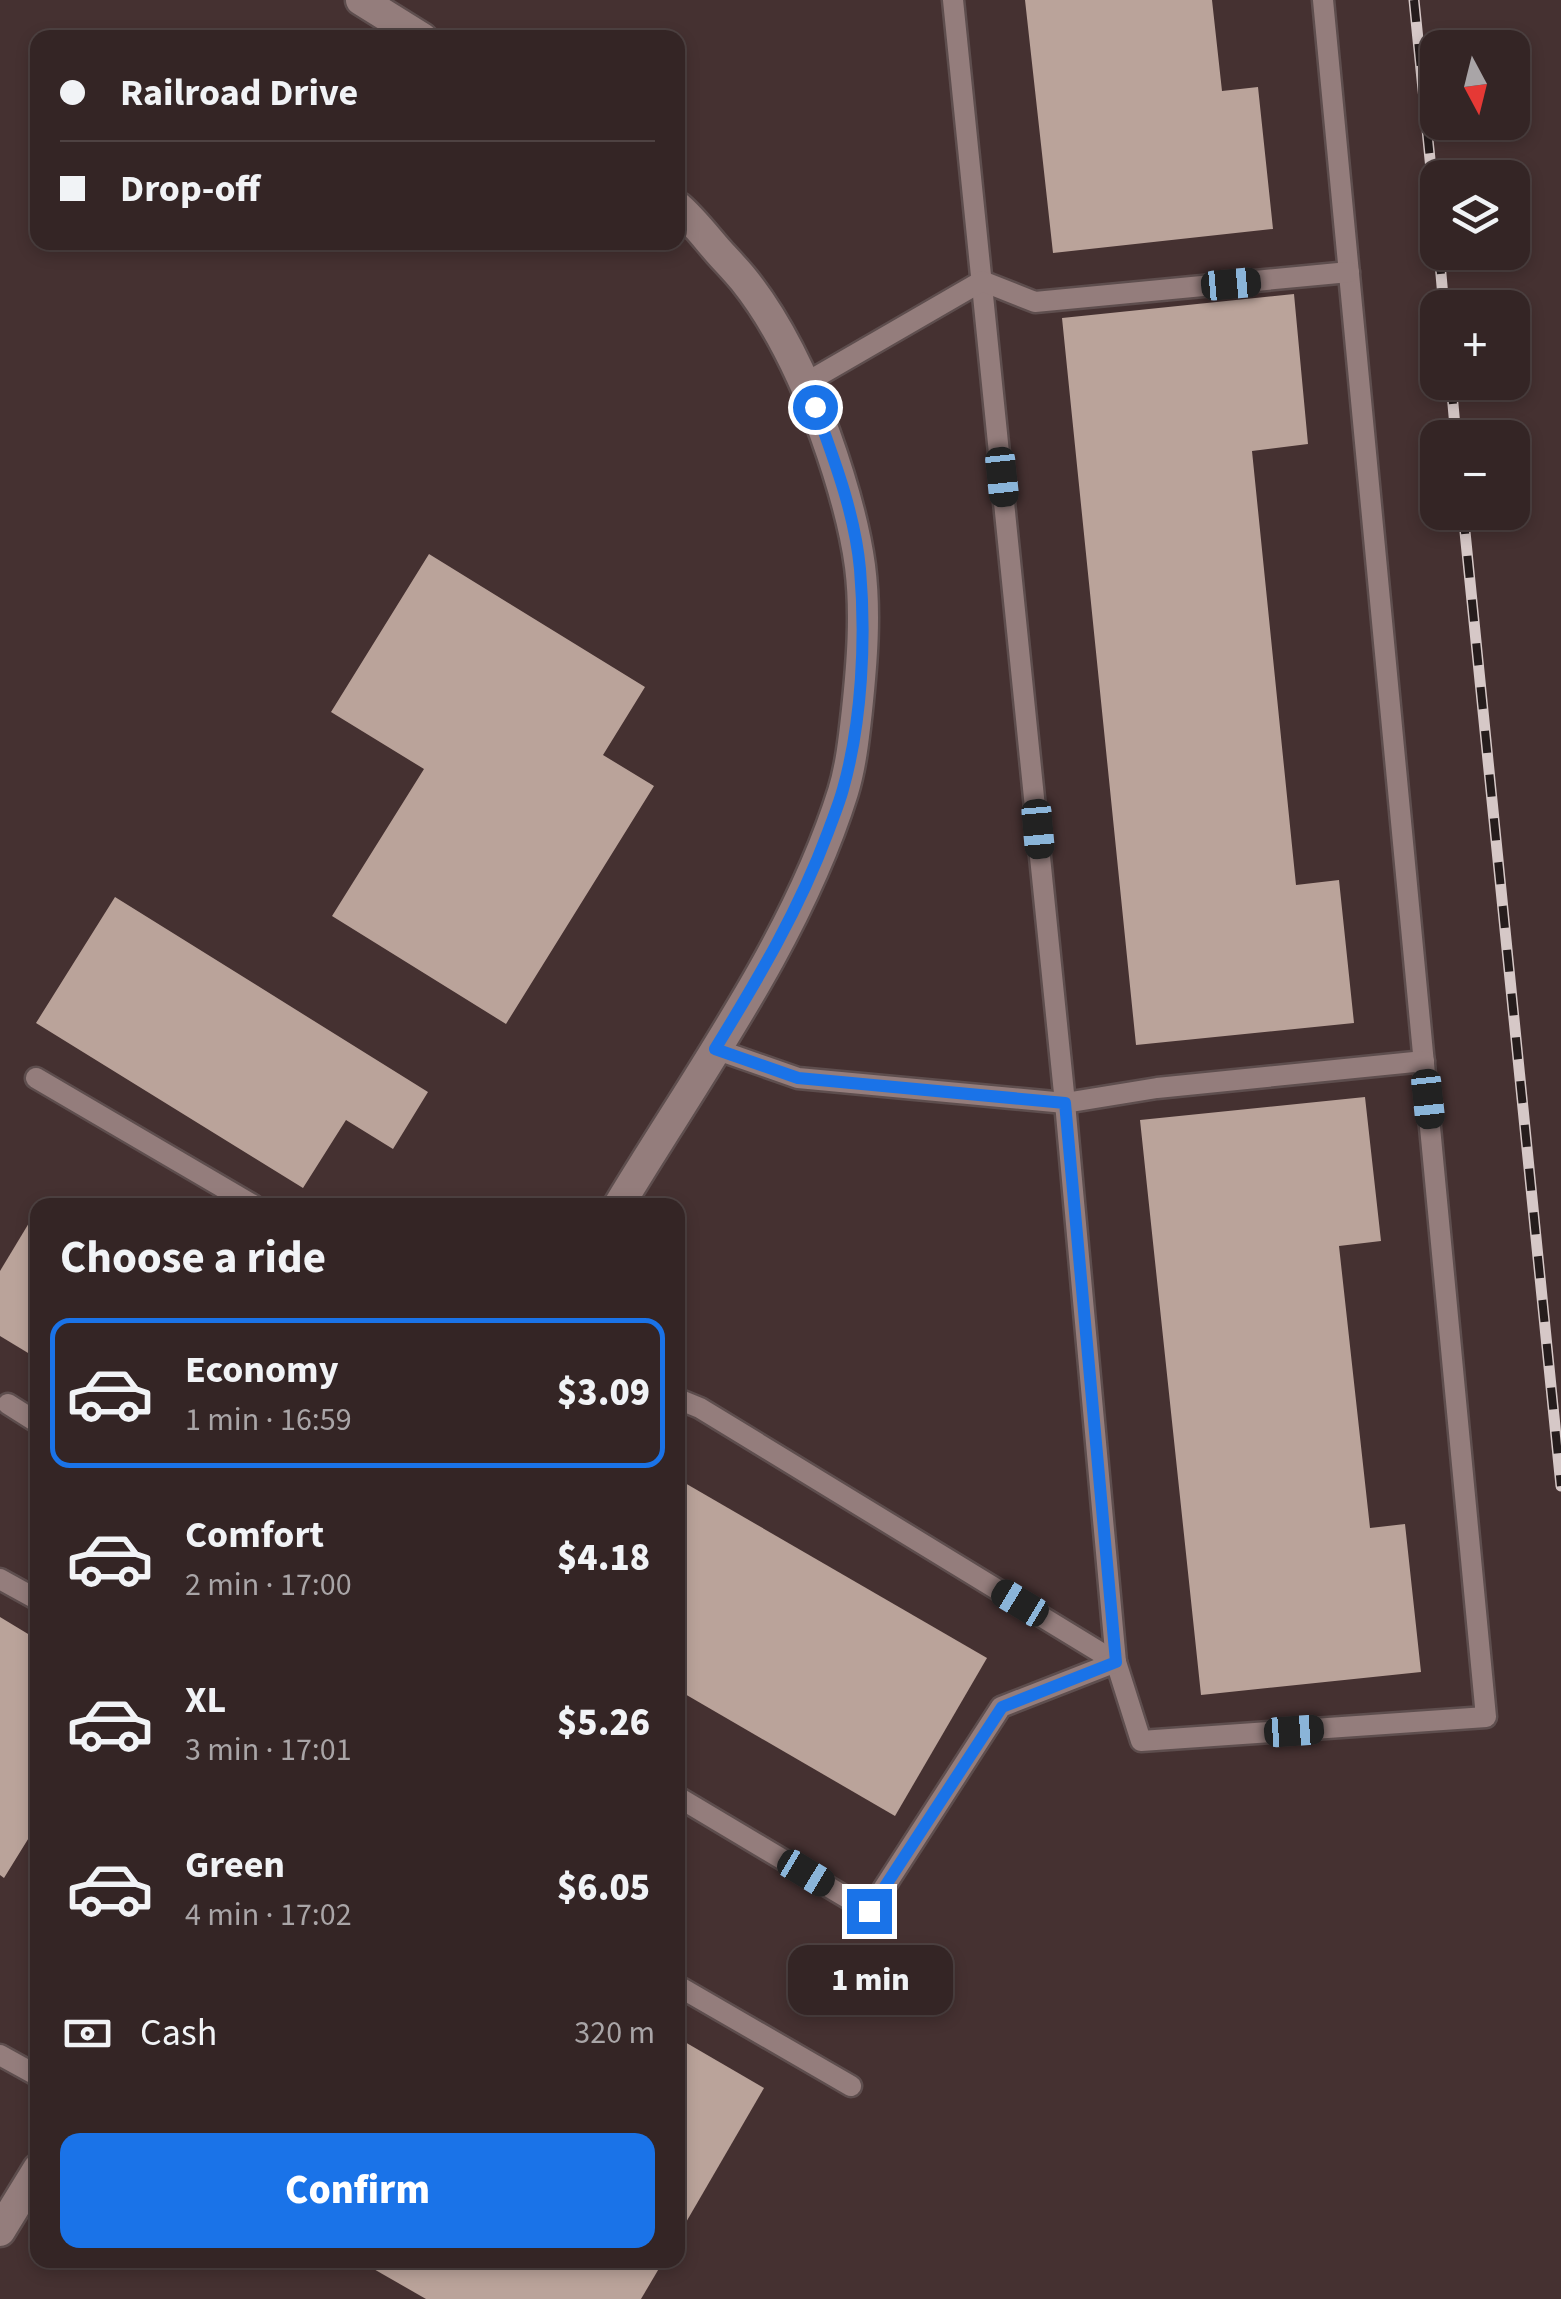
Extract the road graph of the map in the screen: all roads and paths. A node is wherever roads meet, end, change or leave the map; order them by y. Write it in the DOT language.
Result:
graph roads {
  1 [pos="361,0"];
  2 [pos="953,0"];
  3 [pos="1323,0"];
  4 [pos="409,30"];
  5 [pos="685,213"];
  6 [pos="1349,272"];
  7 [pos="982,281"];
  8 [pos="804,384"];
  9 [pos="715,1049"];
  10 [pos="1424,1061"];
  11 [pos="36,1078"];
  12 [pos="1065,1103"];
  13 [pos="241,1198"];
  14 [pos="623,1198"];
  15 [pos="685,1402"];
  16 [pos="8,1404"];
  17 [pos="30,1418"];
  18 [pos="0,1579"];
  19 [pos="30,1596"];
  20 [pos="1116,1662"];
  21 [pos="685,1801"];
  22 [pos="685,1990"];
  23 [pos="0,2055"];
  24 [pos="30,2072"];
  25 [pos="851,2086"];
  26 [pos="30,2181"];
  27 [pos="0,2231"];
  1 -- 4 [label="street"];
  2 -- 7 [label="lane"];
  3 -- 6 [label="lane"];
  5 -- 8 [label="street"];
  6 -- 7 [label="lane"];
  6 -- 10 [label="lane"];
  7 -- 8 [label="lane"];
  7 -- 12 [label="lane"];
  8 -- 9 [label="street"];
  9 -- 12 [label="lane"];
  9 -- 14 [label="street"];
  10 -- 12 [label="lane"];
  10 -- 20 [label="lane"];
  11 -- 13 [label="lane"];
  12 -- 20 [label="lane"];
  15 -- 20 [label="lane"];
  16 -- 17 [label="lane"];
  18 -- 19 [label="lane"];
  20 -- 21 [label="lane"];
  22 -- 25 [label="lane"];
  23 -- 24 [label="lane"];
  26 -- 27 [label="street"];
}
